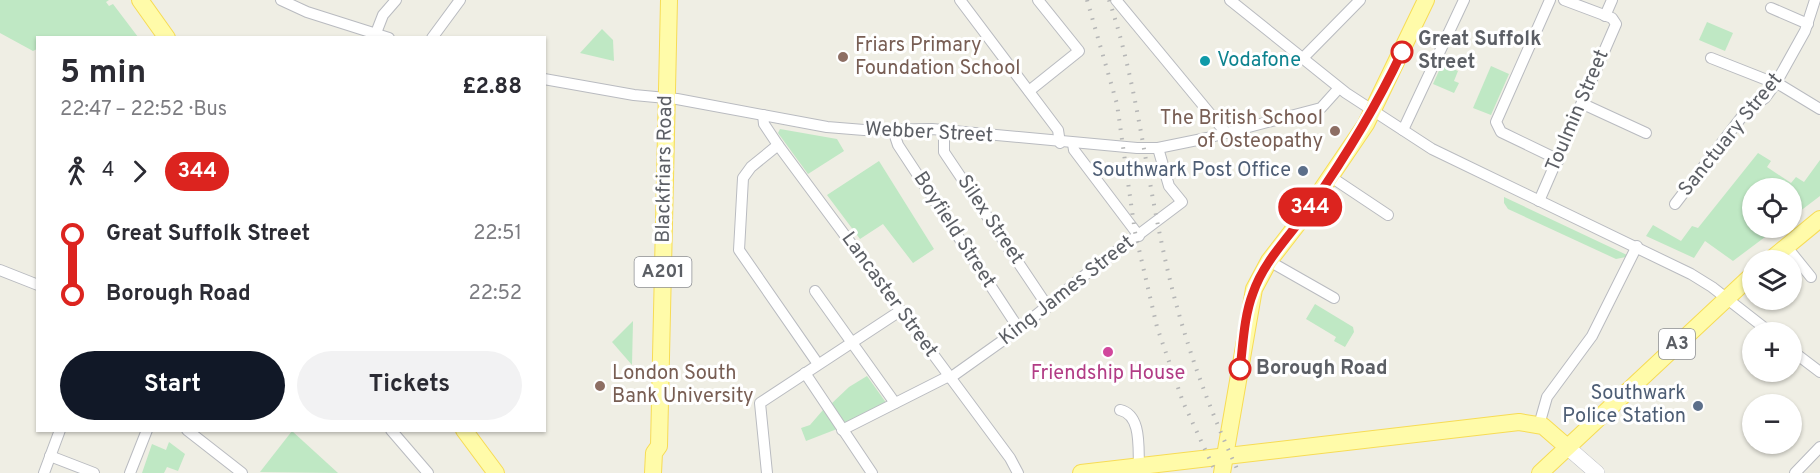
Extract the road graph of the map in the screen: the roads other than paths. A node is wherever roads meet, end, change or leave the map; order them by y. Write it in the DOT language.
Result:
graph roads {
  1 [pos="140,0"];
  2 [pos="281,0"];
  3 [pos="396,0"];
  4 [pos="460,0"];
  5 [pos="669,0"];
  6 [pos="960,0"];
  7 [pos="1038,0"];
  8 [pos="1116,0"];
  9 [pos="1230,0"];
  10 [pos="1360,0"];
  11 [pos="1426,0"];
  12 [pos="1464,0"];
  13 [pos="1550,0"];
  14 [pos="1564,0"];
  15 [pos="1612,0"];
  16 [pos="1815,0"];
  17 [pos="1771,8"];
  18 [pos="1605,16"];
  19 [pos="1813,21"];
  20 [pos="368,34"];
  21 [pos="166,36"];
  22 [pos="433,36"];
  23 [pos="1711,58"];
  24 [pos="1302,59"];
  25 [pos="546,79"];
  26 [pos="1776,83"];
  27 [pos="1340,88"];
  28 [pos="1029,91"];
  29 [pos="667,98"];
  30 [pos="1583,104"];
  31 [pos="1820,109"];
  32 [pos="1373,111"];
  33 [pos="763,115"];
  34 [pos="893,129"];
  35 [pos="944,130"];
  36 [pos="1403,130"];
  37 [pos="1226,133"];
  38 [pos="1646,133"];
  39 [pos="1060,143"];
  40 [pos="1072,144"];
  41 [pos="778,145"];
  42 [pos="1158,148"];
  43 [pos="1559,160"];
  44 [pos="1331,177"];
  45 [pos="1539,201"];
  46 [pos="1675,204"];
  47 [pos="1388,215"];
  48 [pos="1820,219"];
  49 [pos="1139,236"];
  50 [pos="1637,246"];
  51 [pos="1786,246"];
  52 [pos="1781,250"];
  53 [pos="1269,261"];
  54 [pos="0,270"];
  55 [pos="1811,277"];
  56 [pos="36,284"];
  57 [pos="1742,284"];
  58 [pos="814,291"];
  59 [pos="1334,298"];
  60 [pos="1727,298"];
  61 [pos="1047,307"];
  62 [pos="900,311"];
  63 [pos="1756,322"];
  64 [pos="1019,329"];
  65 [pos="851,342"];
  66 [pos="1802,358"];
  67 [pos="818,364"];
  68 [pos="1820,372"];
  69 [pos="805,373"];
  70 [pos="950,377"];
  71 [pos="895,404"];
  72 [pos="1120,410"];
  73 [pos="1539,425"];
  74 [pos="842,430"];
  75 [pos="59,432"];
  76 [pos="146,432"];
  77 [pos="190,432"];
  78 [pos="393,432"];
  79 [pos="465,432"];
  80 [pos="659,446"];
  81 [pos="1566,446"];
  82 [pos="1820,447"];
  83 [pos="50,456"];
  84 [pos="1224,465"];
  85 [pos="1139,466"];
  86 [pos="90,472"];
  87 [pos="44,473"];
  88 [pos="130,473"];
  89 [pos="243,473"];
  90 [pos="428,473"];
  91 [pos="496,473"];
  92 [pos="653,473"];
  93 [pos="664,473"];
  94 [pos="767,473"];
  95 [pos="872,473"];
  96 [pos="1018,473"];
  97 [pos="1081,473"];
  98 [pos="1540,473"];
  99 [pos="1597,473"];
  100 [pos="1795,473"];
  1 -- 21 [label="main road"];
  2 -- 20 [label="street"];
  3 -- 20 [label="street"];
  4 -- 22 [label="street"];
  5 -- 29 [label="main road, Blackfriars Road / A201"];
  6 -- 28 [label="street"];
  7 -- 28 [label="street"];
  8 -- 37 [label="street"];
  9 -- 24 [label="street"];
  10 -- 24 [label="street"];
  11 -- 32 [label="main road"];
  12 -- 36 [label="street"];
  13 -- 43 [label="street"];
  14 -- 18 [label="street"];
  15 -- 18 [label="street"];
  16 -- 19 [label="street, Sanctuary Street"];
  17 -- 19 [label="street"];
  18 -- 30 [label="street, Toulmin Street"];
  19 -- 26 [label="street, Sanctuary Street"];
  23 -- 26 [label="street"];
  24 -- 27 [label="street"];
  25 -- 29 [label="street, Webber Street"];
  26 -- 31 [label="street"];
  26 -- 46 [label="street, Sanctuary Street"];
  27 -- 32 [label="street"];
  27 -- 37 [label="street, Webber Street"];
  28 -- 39 [label="street"];
  29 -- 33 [label="street, Webber Street"];
  29 -- 80 [label="main road, Blackfriars Road / A201"];
  30 -- 38 [label="street"];
  30 -- 43 [label="street, Toulmin Street"];
  32 -- 36 [label="street"];
  32 -- 44 [label="main road"];
  33 -- 34 [label="street, Webber Street"];
  33 -- 41 [label="street, Lancaster Street"];
  34 -- 35 [label="street, Webber Street"];
  34 -- 64 [label="street, Boyfield Street"];
  35 -- 39 [label="street, Webber Street"];
  35 -- 61 [label="street, Silex Street"];
  36 -- 45 [label="street"];
  37 -- 42 [label="street, Webber Street"];
  39 -- 40 [label="street, Webber Street"];
  40 -- 42 [label="street, Webber Street"];
  40 -- 49 [label="street"];
  41 -- 62 [label="street, Lancaster Street"];
  41 -- 67 [label="street"];
  42 -- 49 [label="street, King James Street"];
  43 -- 45 [label="street, Toulmin Street"];
  44 -- 47 [label="street"];
  44 -- 53 [label="main road"];
  45 -- 50 [label="street"];
  48 -- 51 [label="main road"];
  49 -- 61 [label="street, King James Street"];
  50 -- 60 [label="street"];
  50 -- 73 [label="street"];
  51 -- 52 [label="main road"];
  51 -- 55 [label="street"];
  53 -- 59 [label="street"];
  53 -- 84 [label="main road"];
  54 -- 56 [label="street"];
  57 -- 60 [label="main road, A3"];
  58 -- 65 [label="street"];
  60 -- 63 [label="street"];
  60 -- 81 [label="main road, A3"];
  61 -- 64 [label="street, King James Street"];
  62 -- 65 [label="street"];
  62 -- 70 [label="street, Lancaster Street"];
  64 -- 70 [label="street, King James Street"];
  65 -- 67 [label="street"];
  65 -- 71 [label="street"];
  66 -- 68 [label="street"];
  67 -- 69 [label="street"];
  69 -- 74 [label="street"];
  69 -- 94 [label="street"];
  70 -- 71 [label="street, King James Street"];
  70 -- 96 [label="street, Lancaster Street"];
  71 -- 74 [label="street, King James Street"];
  72 -- 85 [label="street"];
  73 -- 81 [label="main road"];
  73 -- 84 [label="main road"];
  74 -- 95 [label="street"];
  75 -- 83 [label="street"];
  76 -- 88 [label="street"];
  77 -- 89 [label="street"];
  78 -- 90 [label="street"];
  79 -- 91 [label="main road"];
  80 -- 92 [label="main road, Blackfriars Road / A201"];
  80 -- 93 [label="main road, Blackfriars Road / A201"];
  81 -- 98 [label="main road, A3"];
  81 -- 99 [label="main road"];
  82 -- 100 [label="street"];
  83 -- 86 [label="street"];
  83 -- 87 [label="street"];
  84 -- 85 [label="main road"];
  85 -- 97 [label="main road"];
}
